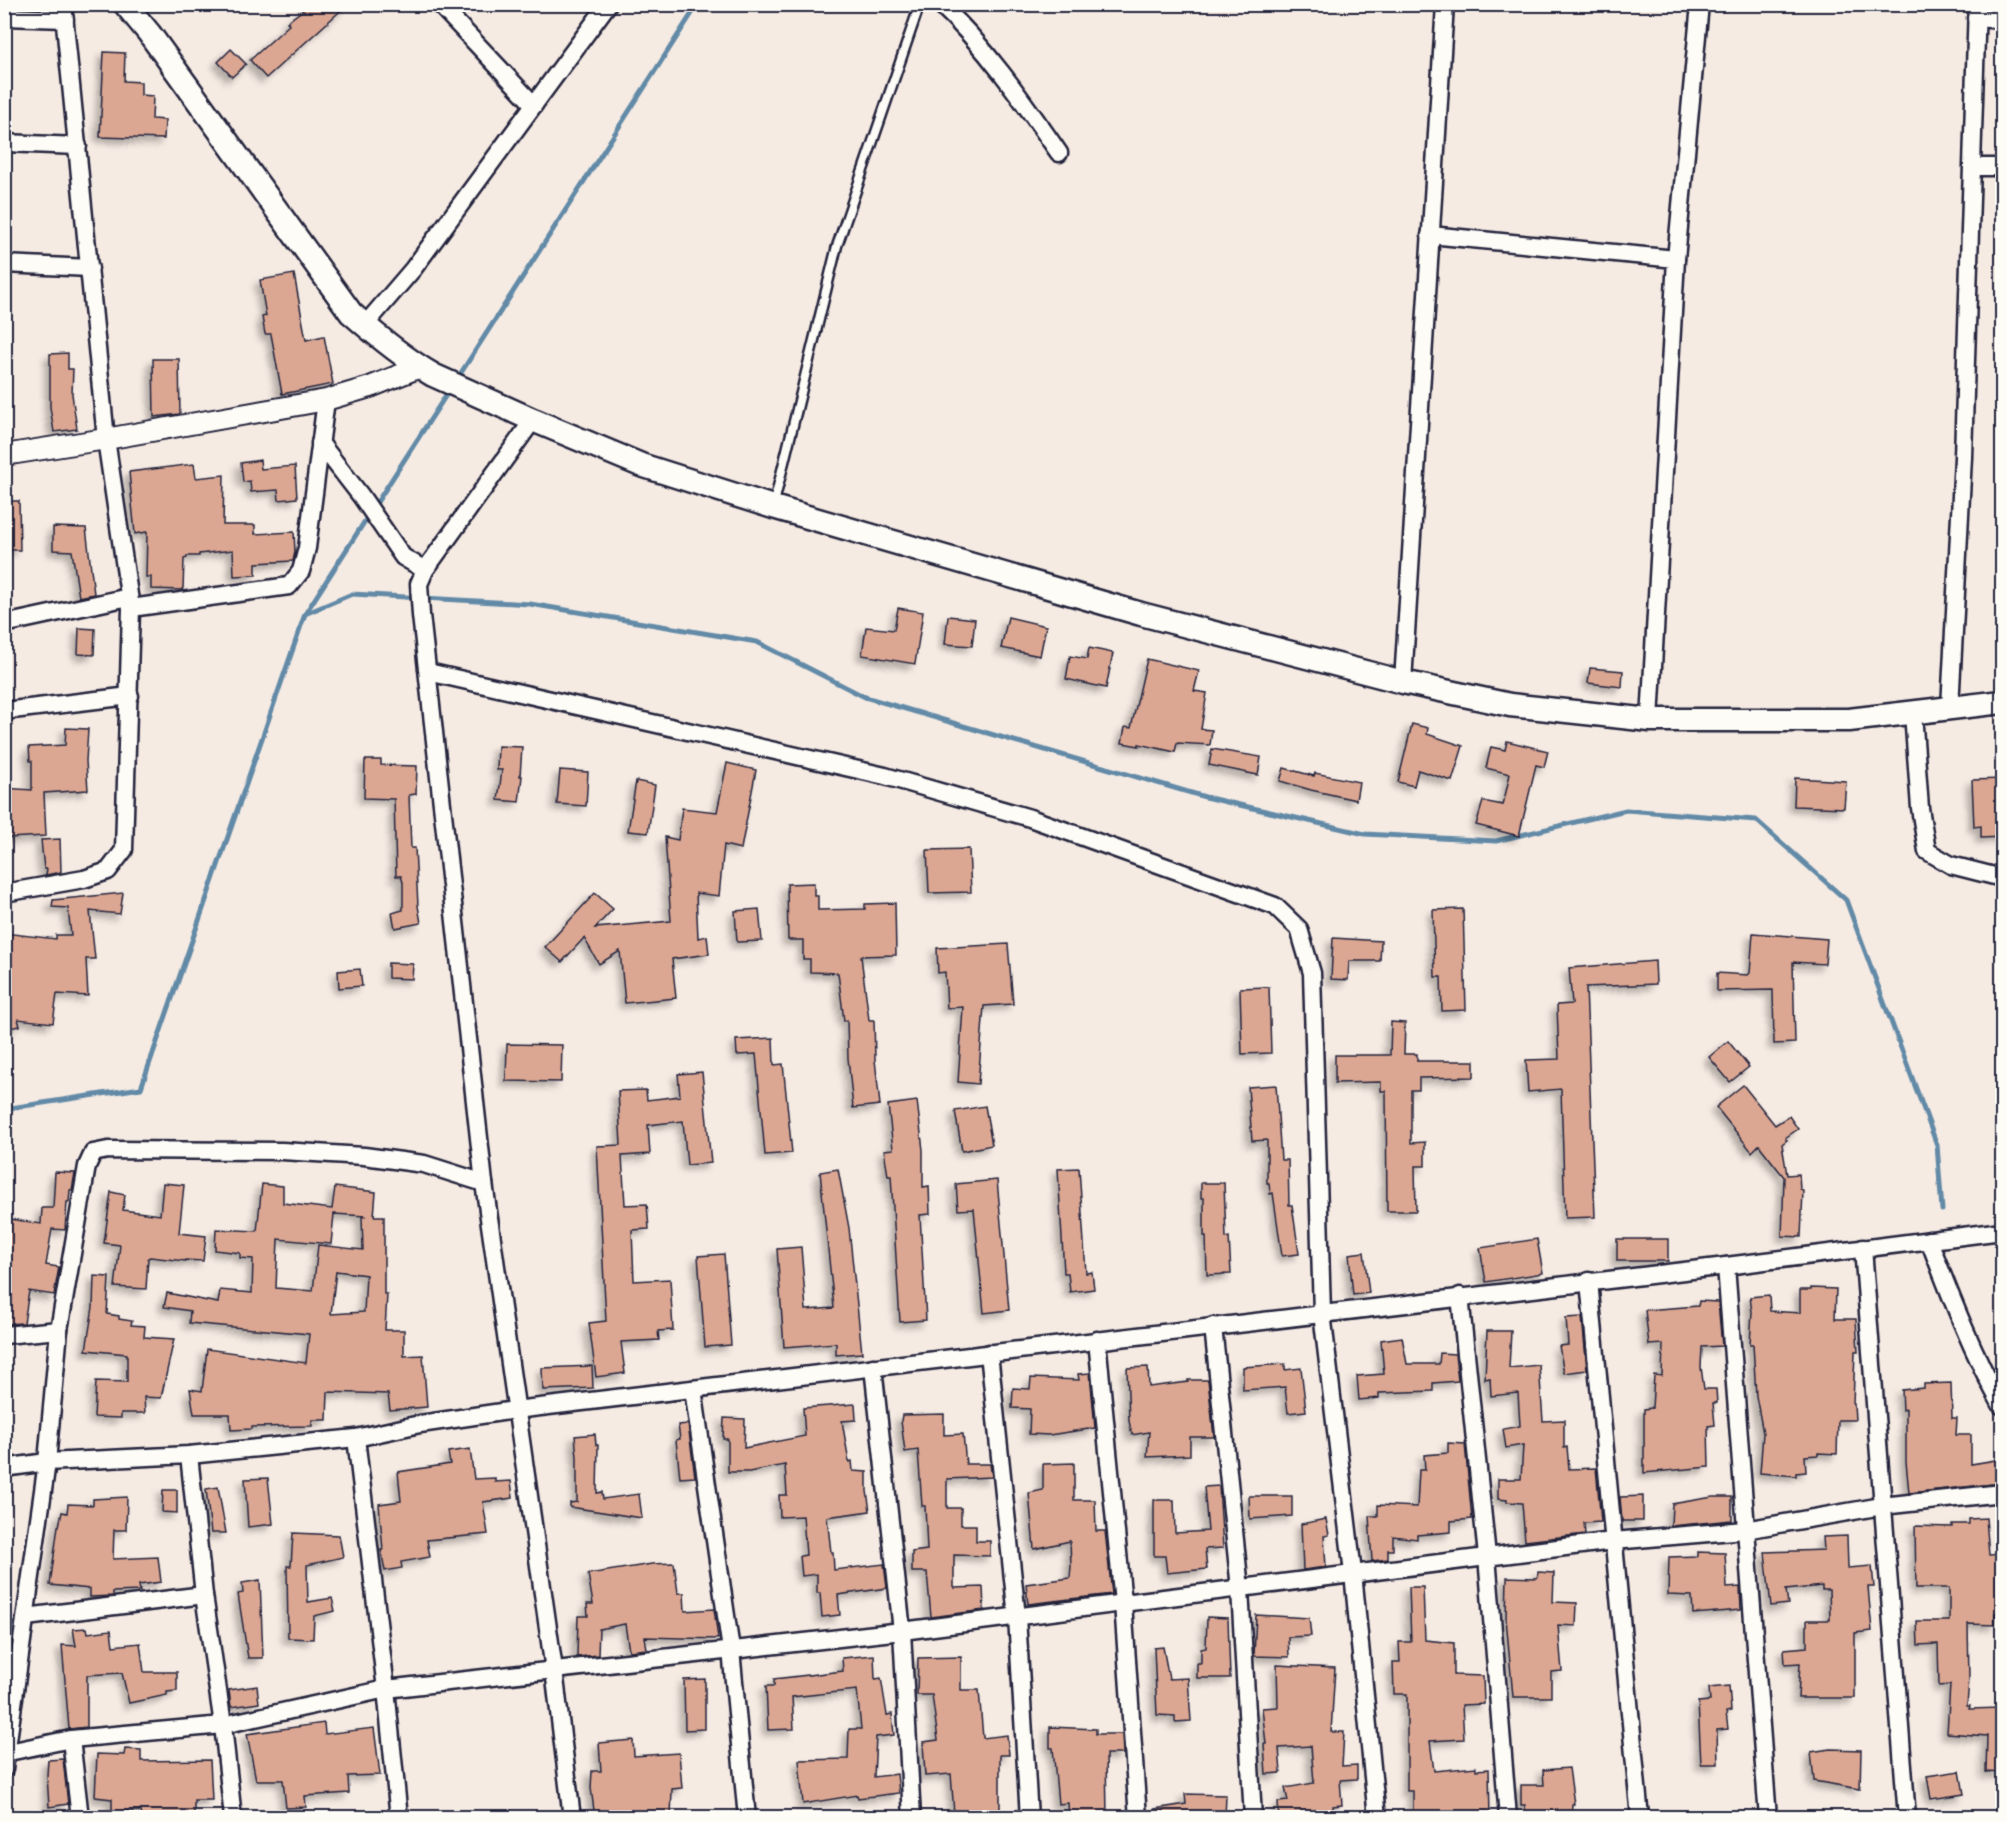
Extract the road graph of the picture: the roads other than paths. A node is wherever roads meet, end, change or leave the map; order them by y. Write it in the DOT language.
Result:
graph roads {
  1 [pos="124,4"];
  2 [pos="439,4"];
  3 [pos="608,4"];
  4 [pos="920,4"];
  5 [pos="940,4"];
  6 [pos="1445,4"];
  7 [pos="1700,4"];
  8 [pos="1977,11"];
  9 [pos="64,12"];
  10 [pos="4,17"];
  11 [pos="2002,20"];
  12 [pos="534,105"];
  13 [pos="4,143"];
  14 [pos="78,146"];
  15 [pos="1059,153"];
  16 [pos="1973,166"];
  17 [pos="2002,167"];
  18 [pos="1430,235"];
  19 [pos="1676,259"];
  20 [pos="4,264"];
  21 [pos="90,268"];
  22 [pos="365,326"];
  23 [pos="426,371"];
  24 [pos="326,400"];
  25 [pos="533,420"];
  26 [pos="106,439"];
  27 [pos="320,442"];
  28 [pos="4,455"];
  29 [pos="773,507"];
  30 [pos="422,577"];
  31 [pos="130,602"];
  32 [pos="4,624"];
  33 [pos="428,672"];
  34 [pos="1403,682"];
  35 [pos="130,696"];
  36 [pos="2002,702"];
  37 [pos="1950,708"];
  38 [pos="4,711"];
  39 [pos="1913,712"];
  40 [pos="1650,720"];
  41 [pos="2002,878"];
  42 [pos="4,893"];
  43 [pos="484,1183"];
  44 [pos="2002,1231"];
  45 [pos="1929,1239"];
  46 [pos="1863,1248"];
  47 [pos="1726,1266"];
  48 [pos="1589,1281"];
  49 [pos="1460,1296"];
  50 [pos="1322,1313"];
  51 [pos="1213,1326"];
  52 [pos="59,1330"];
  53 [pos="4,1335"];
  54 [pos="1097,1340"];
  55 [pos="989,1353"];
  56 [pos="873,1367"];
  57 [pos="693,1389"];
  58 [pos="2002,1406"];
  59 [pos="515,1410"];
  60 [pos="356,1438"];
  61 [pos="189,1455"];
  62 [pos="47,1462"];
  63 [pos="4,1468"];
  64 [pos="2002,1493"];
  65 [pos="1882,1506"];
  66 [pos="1745,1530"];
  67 [pos="1613,1541"];
  68 [pos="1487,1556"];
  69 [pos="1353,1573"];
  70 [pos="1240,1589"];
  71 [pos="204,1595"];
  72 [pos="1123,1603"];
  73 [pos="26,1617"];
  74 [pos="1017,1617"];
  75 [pos="902,1632"];
  76 [pos="731,1650"];
  77 [pos="554,1671"];
  78 [pos="386,1689"];
  79 [pos="223,1725"];
  80 [pos="71,1739"];
  81 [pos="6,1752"];
  82 [pos="4,1769"];
  83 [pos="80,1818"];
  84 [pos="233,1818"];
  85 [pos="399,1818"];
  86 [pos="572,1818"];
  87 [pos="747,1818"];
  88 [pos="912,1818"];
  89 [pos="1029,1818"];
  90 [pos="1138,1818"];
  91 [pos="1253,1818"];
  92 [pos="1377,1818"];
  93 [pos="1508,1818"];
  94 [pos="1641,1818"];
  95 [pos="1768,1818"];
  96 [pos="1907,1818"];
  1 -- 22 [label="main road"];
  2 -- 12 [label="street"];
  3 -- 12 [label="street"];
  4 -- 29 [label="lane"];
  5 -- 15 [label="street"];
  6 -- 18 [label="street"];
  7 -- 19 [label="street"];
  8 -- 11 [label="street"];
  8 -- 16 [label="street"];
  9 -- 10 [label="street"];
  9 -- 14 [label="street"];
  12 -- 22 [label="street"];
  13 -- 14 [label="street"];
  14 -- 21 [label="street"];
  16 -- 17 [label="street"];
  16 -- 37 [label="street"];
  18 -- 19 [label="street"];
  18 -- 34 [label="street"];
  19 -- 40 [label="street"];
  20 -- 21 [label="street"];
  21 -- 26 [label="street"];
  22 -- 23 [label="main road"];
  23 -- 24 [label="street"];
  23 -- 25 [label="main road"];
  24 -- 26 [label="street"];
  24 -- 27 [label="street"];
  25 -- 29 [label="main road"];
  25 -- 30 [label="street"];
  26 -- 28 [label="street"];
  26 -- 31 [label="street"];
  27 -- 30 [label="street"];
  27 -- 31 [label="street"];
  29 -- 34 [label="main road"];
  30 -- 33 [label="street"];
  31 -- 32 [label="street"];
  31 -- 35 [label="street"];
  33 -- 43 [label="street"];
  33 -- 50 [label="street"];
  34 -- 40 [label="main road"];
  35 -- 38 [label="street"];
  35 -- 42 [label="street"];
  36 -- 37 [label="main road"];
  37 -- 39 [label="main road"];
  39 -- 40 [label="main road"];
  39 -- 41 [label="street"];
  43 -- 52 [label="street"];
  43 -- 59 [label="street"];
  44 -- 45 [label="street"];
  45 -- 46 [label="street"];
  45 -- 58 [label="street"];
  46 -- 47 [label="street"];
  46 -- 65 [label="street"];
  47 -- 48 [label="street"];
  47 -- 66 [label="street"];
  48 -- 49 [label="street"];
  48 -- 67 [label="street"];
  49 -- 50 [label="street"];
  49 -- 68 [label="street"];
  50 -- 51 [label="street"];
  50 -- 69 [label="street"];
  51 -- 54 [label="street"];
  51 -- 70 [label="street"];
  52 -- 53 [label="street"];
  52 -- 62 [label="street"];
  54 -- 55 [label="street"];
  54 -- 72 [label="street"];
  55 -- 56 [label="street"];
  55 -- 74 [label="street"];
  56 -- 57 [label="street"];
  56 -- 75 [label="street"];
  57 -- 59 [label="street"];
  57 -- 76 [label="street"];
  59 -- 60 [label="street"];
  59 -- 77 [label="street"];
  60 -- 61 [label="street"];
  60 -- 78 [label="street"];
  61 -- 62 [label="street"];
  61 -- 71 [label="street"];
  62 -- 63 [label="street"];
  62 -- 73 [label="street"];
  64 -- 65 [label="street"];
  65 -- 66 [label="street"];
  65 -- 96 [label="street"];
  66 -- 67 [label="street"];
  66 -- 95 [label="street"];
  67 -- 68 [label="street"];
  67 -- 94 [label="street"];
  68 -- 69 [label="street"];
  68 -- 93 [label="street"];
  69 -- 70 [label="street"];
  69 -- 92 [label="street"];
  70 -- 72 [label="street"];
  70 -- 91 [label="street"];
  71 -- 73 [label="street"];
  71 -- 79 [label="street"];
  72 -- 74 [label="street"];
  72 -- 90 [label="street"];
  73 -- 81 [label="street"];
  74 -- 75 [label="street"];
  74 -- 89 [label="street"];
  75 -- 76 [label="street"];
  75 -- 88 [label="street"];
  76 -- 77 [label="street"];
  76 -- 87 [label="street"];
  77 -- 78 [label="street"];
  77 -- 86 [label="street"];
  78 -- 79 [label="street"];
  78 -- 85 [label="street"];
  79 -- 80 [label="street"];
  79 -- 84 [label="street"];
  80 -- 81 [label="street"];
  80 -- 83 [label="street"];
  81 -- 82 [label="street"];
}
